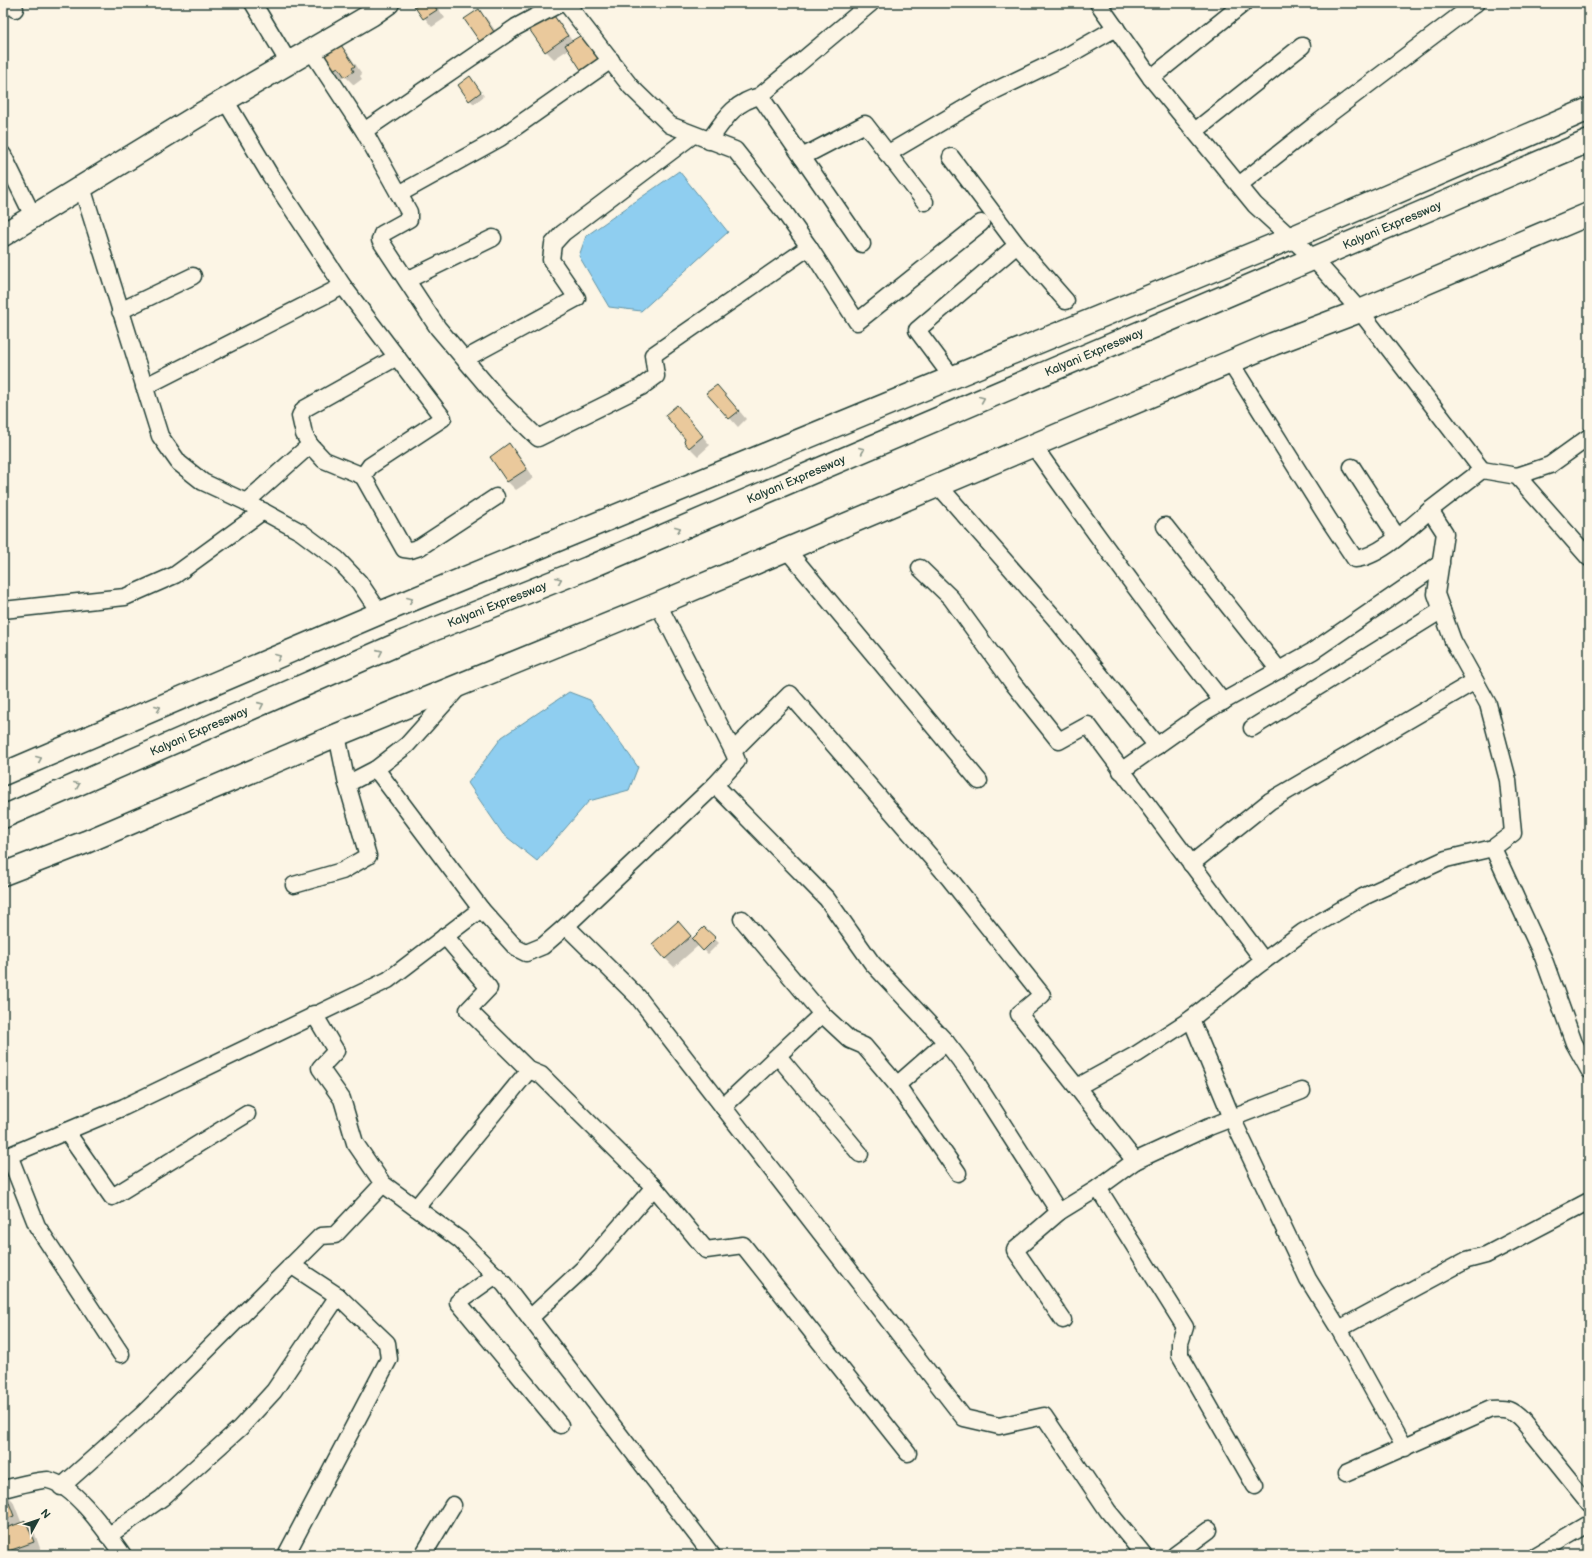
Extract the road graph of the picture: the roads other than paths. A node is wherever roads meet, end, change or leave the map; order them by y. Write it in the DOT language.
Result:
graph roads {
  1 [pos="253,3"];
  2 [pos="388,3"];
  3 [pos="561,3"];
  4 [pos="566,3"];
  5 [pos="871,3"];
  6 [pos="1244,3"];
  7 [pos="1476,3"];
  8 [pos="1103,5"];
  9 [pos="1116,28"];
  10 [pos="1302,46"];
  11 [pos="311,50"];
  12 [pos="611,60"];
  13 [pos="289,63"];
  14 [pos="1151,78"];
  15 [pos="760,96"];
  16 [pos="225,100"];
  17 [pos="1589,109"];
  18 [pos="364,131"];
  19 [pos="1195,131"];
  20 [pos="693,135"];
  21 [pos="709,141"];
  22 [pos="1589,141"];
  23 [pos="3,154"];
  24 [pos="888,154"];
  25 [pos="802,157"];
  26 [pos="951,157"];
  27 [pos="1239,185"];
  28 [pos="82,187"];
  29 [pos="399,194"];
  30 [pos="925,202"];
  31 [pos="1589,214"];
  32 [pos="33,216"];
  33 [pos="981,224"];
  34 [pos="3,235"];
  35 [pos="494,238"];
  36 [pos="1291,238"];
  37 [pos="862,244"];
  38 [pos="1017,245"];
  39 [pos="809,247"];
  40 [pos="1313,258"];
  41 [pos="193,276"];
  42 [pos="407,280"];
  43 [pos="343,286"];
  44 [pos="1066,301"];
  45 [pos="120,311"];
  46 [pos="1360,312"];
  47 [pos="397,357"];
  48 [pos="465,359"];
  49 [pos="1230,362"];
  50 [pos="952,377"];
  51 [pos="144,387"];
  52 [pos="1589,437"];
  53 [pos="310,445"];
  54 [pos="1033,445"];
  55 [pos="1352,467"];
  56 [pos="1482,470"];
  57 [pos="363,476"];
  58 [pos="1517,476"];
  59 [pos="939,486"];
  60 [pos="496,497"];
  61 [pos="246,502"];
  62 [pos="1430,510"];
  63 [pos="263,511"];
  64 [pos="1165,526"];
  65 [pos="1397,537"];
  66 [pos="786,550"];
  67 [pos="1589,558"];
  68 [pos="1441,563"];
  69 [pos="920,568"];
  70 [pos="658,604"];
  71 [pos="3,610"];
  72 [pos="1442,610"];
  73 [pos="380,613"];
  74 [pos="1279,670"];
  75 [pos="1475,681"];
  76 [pos="460,686"];
  77 [pos="1223,702"];
  78 [pos="1252,728"];
  79 [pos="337,735"];
  80 [pos="1157,746"];
  81 [pos="733,751"];
  82 [pos="376,769"];
  83 [pos="1121,771"];
  84 [pos="3,774"];
  85 [pos="979,781"];
  86 [pos="348,784"];
  87 [pos="715,785"];
  88 [pos="3,817"];
  89 [pos="1493,848"];
  90 [pos="1190,864"];
  91 [pos="3,874"];
  92 [pos="294,885"];
  93 [pos="480,909"];
  94 [pos="742,919"];
  95 [pos="566,926"];
  96 [pos="445,936"];
  97 [pos="1264,961"];
  98 [pos="314,1014"];
  99 [pos="822,1014"];
  100 [pos="1191,1019"];
  101 [pos="946,1042"];
  102 [pos="778,1056"];
  103 [pos="529,1070"];
  104 [pos="1589,1070"];
  105 [pos="897,1085"];
  106 [pos="1077,1087"];
  107 [pos="1302,1091"];
  108 [pos="723,1107"];
  109 [pos="247,1114"];
  110 [pos="1232,1118"];
  111 [pos="66,1131"];
  112 [pos="860,1154"];
  113 [pos="6,1156"];
  114 [pos="1135,1161"];
  115 [pos="958,1173"];
  116 [pos="383,1184"];
  117 [pos="654,1187"];
  118 [pos="1098,1188"];
  119 [pos="1589,1201"];
  120 [pos="416,1208"];
  121 [pos="1059,1212"];
  122 [pos="291,1265"];
  123 [pos="496,1275"];
  124 [pos="338,1296"];
  125 [pos="530,1318"];
  126 [pos="1063,1320"];
  127 [pos="1339,1329"];
  128 [pos="121,1354"];
  129 [pos="560,1425"];
  130 [pos="1405,1448"];
  131 [pos="908,1453"];
  132 [pos="1346,1472"];
  133 [pos="1255,1486"];
  134 [pos="61,1487"];
  135 [pos="3,1489"];
  136 [pos="1589,1503"];
  137 [pos="453,1505"];
  138 [pos="1589,1524"];
  139 [pos="1209,1530"];
  140 [pos="108,1536"];
  141 [pos="293,1552"];
  142 [pos="123,1555"];
  143 [pos="423,1555"];
  144 [pos="712,1555"];
  145 [pos="1144,1555"];
  146 [pos="1175,1555"];
  147 [pos="1536,1555"];
  1 -- 13 [label="street"];
  2 -- 11 [label="main road"];
  3 -- 18 [label="street"];
  4 -- 12 [label="street"];
  5 -- 15 [label="street"];
  6 -- 14 [label="street"];
  7 -- 27 [label="street"];
  8 -- 9 [label="street"];
  9 -- 14 [label="street"];
  9 -- 24 [label="street"];
  10 -- 19 [label="street"];
  11 -- 13 [label="main road"];
  11 -- 18 [label="street"];
  12 -- 20 [label="street"];
  12 -- 29 [label="street"];
  13 -- 16 [label="main road"];
  14 -- 19 [label="street"];
  15 -- 21 [label="street"];
  15 -- 25 [label="street"];
  16 -- 28 [label="main road"];
  16 -- 43 [label="street"];
  17 -- 36 [label="main road"];
  18 -- 29 [label="street"];
  19 -- 27 [label="street"];
  20 -- 21 [label="street"];
  20 -- 48 [label="street"];
  21 -- 39 [label="street"];
  22 -- 40 [label="main road, Kalyani Expressway"];
  23 -- 32 [label="street"];
  24 -- 25 [label="street"];
  24 -- 30 [label="street"];
  25 -- 37 [label="street"];
  26 -- 38 [label="street"];
  27 -- 36 [label="street"];
  28 -- 32 [label="main road"];
  28 -- 45 [label="street"];
  29 -- 42 [label="street"];
  31 -- 46 [label="main road"];
  32 -- 34 [label="main road"];
  33 -- 39 [label="street"];
  35 -- 42 [label="street"];
  36 -- 40 [label="street"];
  36 -- 50 [label="main road"];
  38 -- 44 [label="street"];
  38 -- 50 [label="street"];
  39 -- 48 [label="street"];
  40 -- 46 [label="street"];
  88 -- 40 [label="main road, Kalyani Expressway, one-way"];
  41 -- 45 [label="street"];
  42 -- 48 [label="street"];
  43 -- 47 [label="street"];
  43 -- 51 [label="street"];
  45 -- 51 [label="street"];
  46 -- 49 [label="main road"];
  46 -- 56 [label="street"];
  47 -- 53 [label="street"];
  47 -- 57 [label="street"];
  49 -- 54 [label="main road"];
  49 -- 65 [label="street"];
  73 -- 50 [label="main road, one-way"];
  51 -- 61 [label="street"];
  52 -- 58 [label="street"];
  53 -- 57 [label="street"];
  53 -- 61 [label="street"];
  54 -- 59 [label="main road"];
  54 -- 77 [label="street"];
  55 -- 65 [label="street"];
  56 -- 58 [label="street"];
  56 -- 62 [label="street"];
  57 -- 60 [label="street"];
  58 -- 67 [label="street"];
  59 -- 66 [label="main road"];
  59 -- 80 [label="street"];
  61 -- 63 [label="street"];
  62 -- 65 [label="street"];
  62 -- 68 [label="street"];
  63 -- 71 [label="street"];
  63 -- 73 [label="street"];
  64 -- 74 [label="street"];
  66 -- 70 [label="main road"];
  66 -- 85 [label="street"];
  68 -- 72 [label="street"];
  68 -- 74 [label="street"];
  69 -- 83 [label="street"];
  70 -- 76 [label="main road"];
  70 -- 81 [label="street"];
  72 -- 75 [label="street"];
  72 -- 78 [label="street"];
  84 -- 73 [label="main road, one-way"];
  74 -- 77 [label="street"];
  75 -- 89 [label="street"];
  75 -- 90 [label="street"];
  76 -- 79 [label="main road"];
  76 -- 82 [label="street"];
  77 -- 80 [label="street"];
  79 -- 86 [label="street"];
  79 -- 91 [label="main road"];
  80 -- 83 [label="street"];
  81 -- 87 [label="street"];
  81 -- 106 [label="street"];
  82 -- 86 [label="street"];
  82 -- 93 [label="street"];
  83 -- 90 [label="street"];
  86 -- 92 [label="street"];
  87 -- 95 [label="street"];
  87 -- 101 [label="street"];
  89 -- 97 [label="street"];
  89 -- 104 [label="street"];
  90 -- 97 [label="street"];
  93 -- 95 [label="street"];
  93 -- 96 [label="street"];
  94 -- 99 [label="street"];
  95 -- 108 [label="street"];
  96 -- 98 [label="street"];
  96 -- 103 [label="street"];
  97 -- 100 [label="street"];
  98 -- 111 [label="street"];
  98 -- 116 [label="street"];
  99 -- 102 [label="street"];
  99 -- 105 [label="street"];
  100 -- 106 [label="street"];
  100 -- 110 [label="street"];
  101 -- 105 [label="street"];
  101 -- 121 [label="street"];
  102 -- 108 [label="street"];
  102 -- 112 [label="street"];
  103 -- 117 [label="street"];
  103 -- 120 [label="street"];
  105 -- 115 [label="street"];
  106 -- 114 [label="street"];
  107 -- 110 [label="street"];
  108 -- 145 [label="street"];
  109 -- 111 [label="street"];
  110 -- 114 [label="street"];
  110 -- 127 [label="street"];
  111 -- 113 [label="street"];
  113 -- 128 [label="street"];
  114 -- 118 [label="street"];
  116 -- 120 [label="street"];
  116 -- 122 [label="street"];
  117 -- 125 [label="street"];
  117 -- 131 [label="street"];
  118 -- 121 [label="street"];
  118 -- 133 [label="street"];
  119 -- 127 [label="street"];
  120 -- 123 [label="street"];
  121 -- 126 [label="street"];
  122 -- 124 [label="street"];
  122 -- 134 [label="street"];
  123 -- 125 [label="street"];
  123 -- 129 [label="street"];
  124 -- 140 [label="street"];
  124 -- 141 [label="street"];
  125 -- 144 [label="street"];
  127 -- 130 [label="street"];
  130 -- 132 [label="street"];
  130 -- 136 [label="street"];
  134 -- 135 [label="street"];
  134 -- 140 [label="street"];
  137 -- 143 [label="street"];
  138 -- 147 [label="street"];
  139 -- 146 [label="street"];
  140 -- 142 [label="street"];
}
